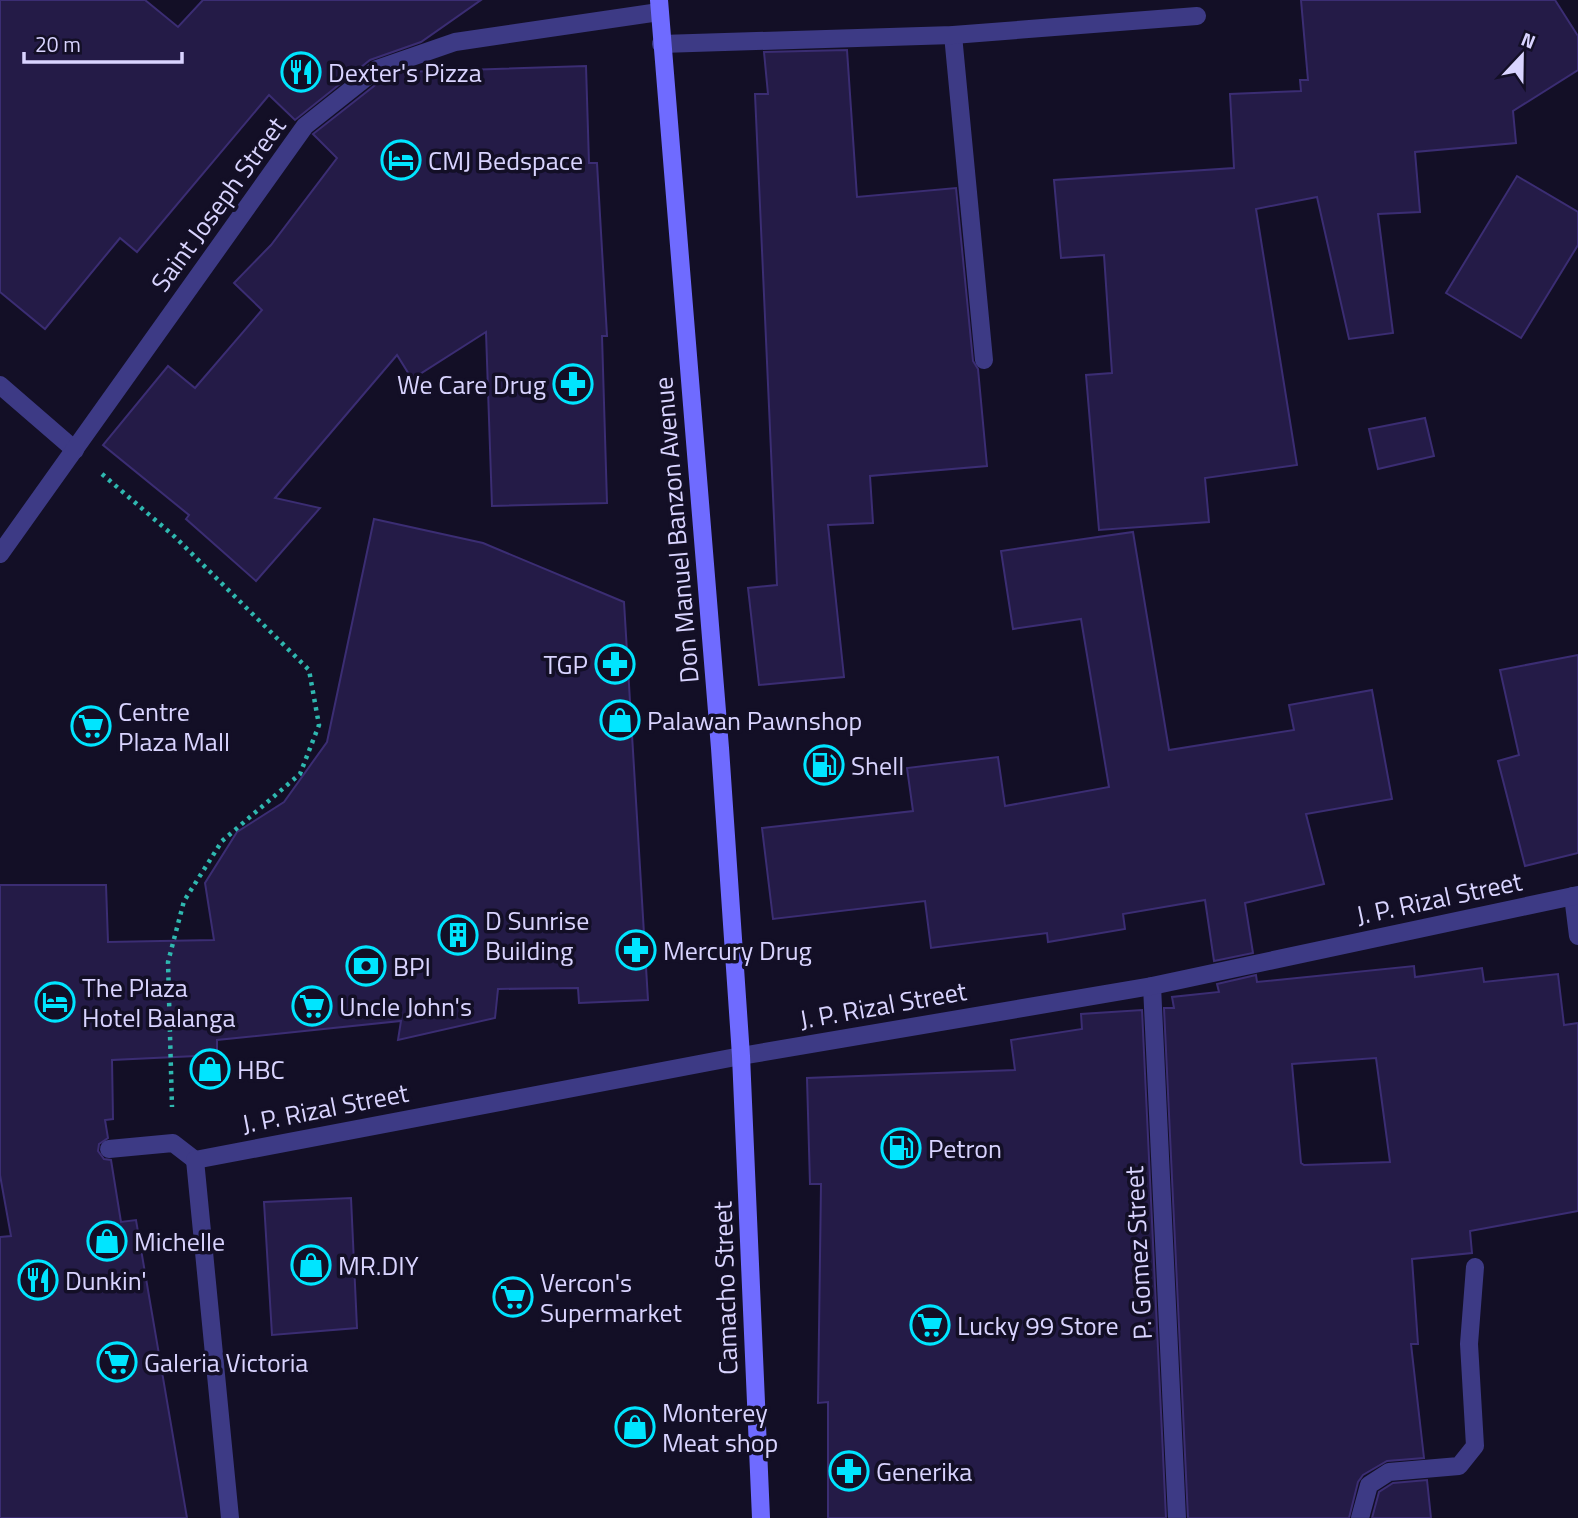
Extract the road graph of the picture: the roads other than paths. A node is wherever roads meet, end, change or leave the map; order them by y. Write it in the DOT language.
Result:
graph roads {
  1 [pos="659,6"];
  2 [pos="1197,16"];
  3 [pos="953,35"];
  4 [pos="661,44"];
  5 [pos="984,360"];
  6 [pos="0,385"];
  7 [pos="75,450"];
  8 [pos="0,554"];
  9 [pos="1575,895"];
  10 [pos="1578,936"];
  11 [pos="1152,986"];
  12 [pos="741,1056"];
  13 [pos="109,1149"];
  14 [pos="195,1160"];
  15 [pos="1475,1268"];
  16 [pos="230,1518"];
  17 [pos="761,1518"];
  18 [pos="1177,1518"];
  19 [pos="1360,1518"];
  1 -- 4 [label="main road, Don Manuel Banzon Avenue"];
  1 -- 7 [label="street, Saint Joseph Street"];
  2 -- 3 [label="street"];
  3 -- 4 [label="street"];
  3 -- 5 [label="street"];
  4 -- 12 [label="main road, Don Manuel Banzon Avenue"];
  6 -- 7 [label="street"];
  7 -- 8 [label="street, Saint Joseph Street"];
  9 -- 10 [label="street"];
  9 -- 11 [label="street, J. P. Rizal Street"];
  11 -- 12 [label="street, J. P. Rizal Street"];
  11 -- 18 [label="street, P. Gomez Street"];
  12 -- 14 [label="street, J. P. Rizal Street"];
  12 -- 17 [label="main road, Camacho Street"];
  13 -- 14 [label="street"];
  14 -- 16 [label="street"];
  15 -- 19 [label="street"];
}
